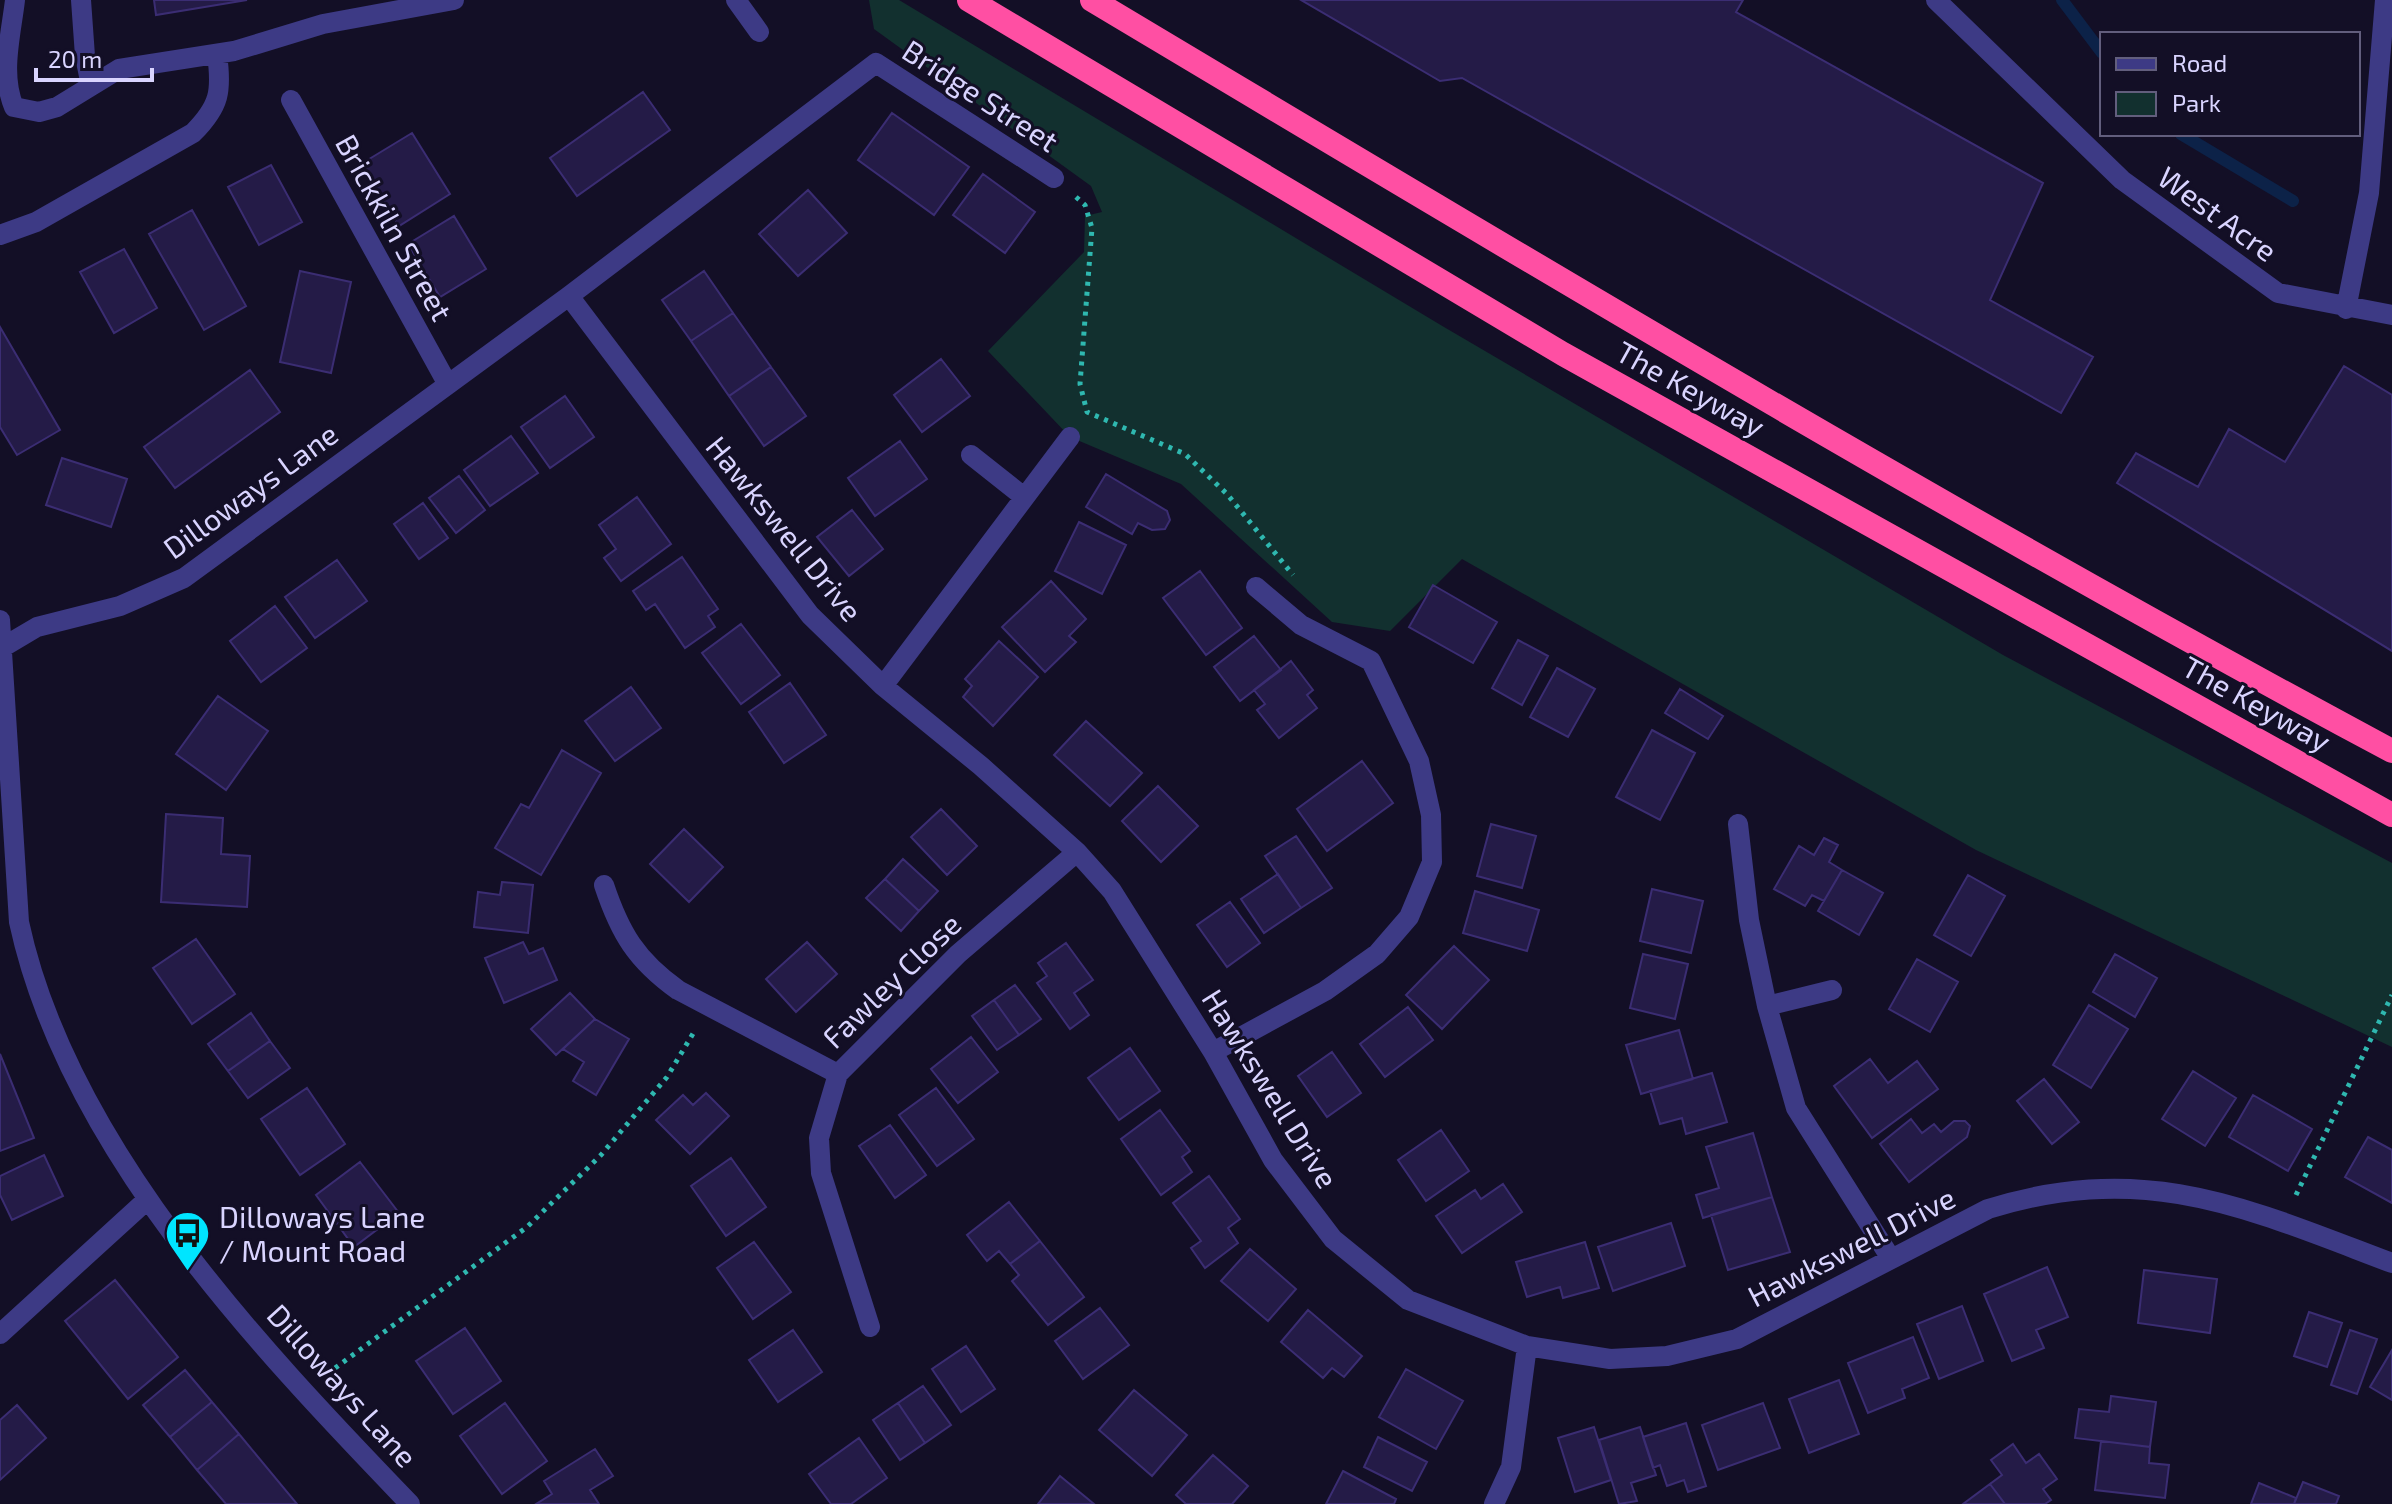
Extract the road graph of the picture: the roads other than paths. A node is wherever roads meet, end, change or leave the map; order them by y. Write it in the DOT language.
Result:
graph roads {
  1 [pos="15,0"];
  2 [pos="81,0"];
  3 [pos="454,0"];
  4 [pos="736,0"];
  5 [pos="969,0"];
  6 [pos="1092,0"];
  7 [pos="1936,0"];
  8 [pos="2385,0"];
  9 [pos="759,32"];
  10 [pos="217,54"];
  11 [pos="876,63"];
  12 [pos="91,86"];
  13 [pos="291,100"];
  14 [pos="1054,178"];
  15 [pos="0,235"];
  16 [pos="569,296"];
  17 [pos="2346,309"];
  18 [pos="2392,315"];
  19 [pos="447,383"];
  20 [pos="1070,437"];
  21 [pos="971,455"];
  22 [pos="1024,497"];
  23 [pos="1256,587"];
  24 [pos="0,620"];
  25 [pos="1,648"];
  26 [pos="883,686"];
  27 [pos="2392,751"];
  28 [pos="2392,815"];
  29 [pos="1738,824"];
  30 [pos="1077,852"];
  31 [pos="604,885"];
  32 [pos="1832,990"];
  33 [pos="1767,1006"];
  34 [pos="1213,1052"];
  35 [pos="838,1074"];
  36 [pos="148,1199"];
  37 [pos="1890,1257"];
  38 [pos="2392,1263"];
  39 [pos="870,1327"];
  40 [pos="0,1334"];
  41 [pos="1527,1346"];
  42 [pos="400,1501"];
  43 [pos="1494,1504"];
  1 -- 12 [label="street"];
  2 -- 12 [label="street"];
  3 -- 10 [label="street"];
  4 -- 9 [label="street"];
  5 -- 28 [label="highway, The Keyway"];
  6 -- 27 [label="highway, The Keyway"];
  7 -- 17 [label="street, West Acre"];
  8 -- 17 [label="street"];
  10 -- 12 [label="street"];
  10 -- 15 [label="street"];
  11 -- 14 [label="street, Bridge Street"];
  11 -- 16 [label="street, Dilloways Lane"];
  13 -- 19 [label="street, Brickkiln Street"];
  16 -- 19 [label="street, Dilloways Lane"];
  16 -- 26 [label="street, Hawkswell Drive"];
  17 -- 18 [label="street, West Acre"];
  19 -- 25 [label="street, Dilloways Lane"];
  20 -- 22 [label="street"];
  21 -- 22 [label="street"];
  22 -- 26 [label="street"];
  23 -- 34 [label="street"];
  24 -- 25 [label="street"];
  25 -- 36 [label="street, Dilloways Lane"];
  26 -- 30 [label="street, Hawkswell Drive"];
  29 -- 33 [label="street"];
  30 -- 34 [label="street, Hawkswell Drive"];
  30 -- 35 [label="street, Fawley Close"];
  31 -- 35 [label="street, Fawley Close"];
  32 -- 33 [label="street"];
  33 -- 37 [label="street"];
  34 -- 41 [label="street, Hawkswell Drive"];
  35 -- 39 [label="street"];
  36 -- 40 [label="street"];
  36 -- 42 [label="street, Dilloways Lane"];
  37 -- 38 [label="street, Hawkswell Drive"];
  37 -- 41 [label="street, Hawkswell Drive"];
  41 -- 43 [label="street"];
}
